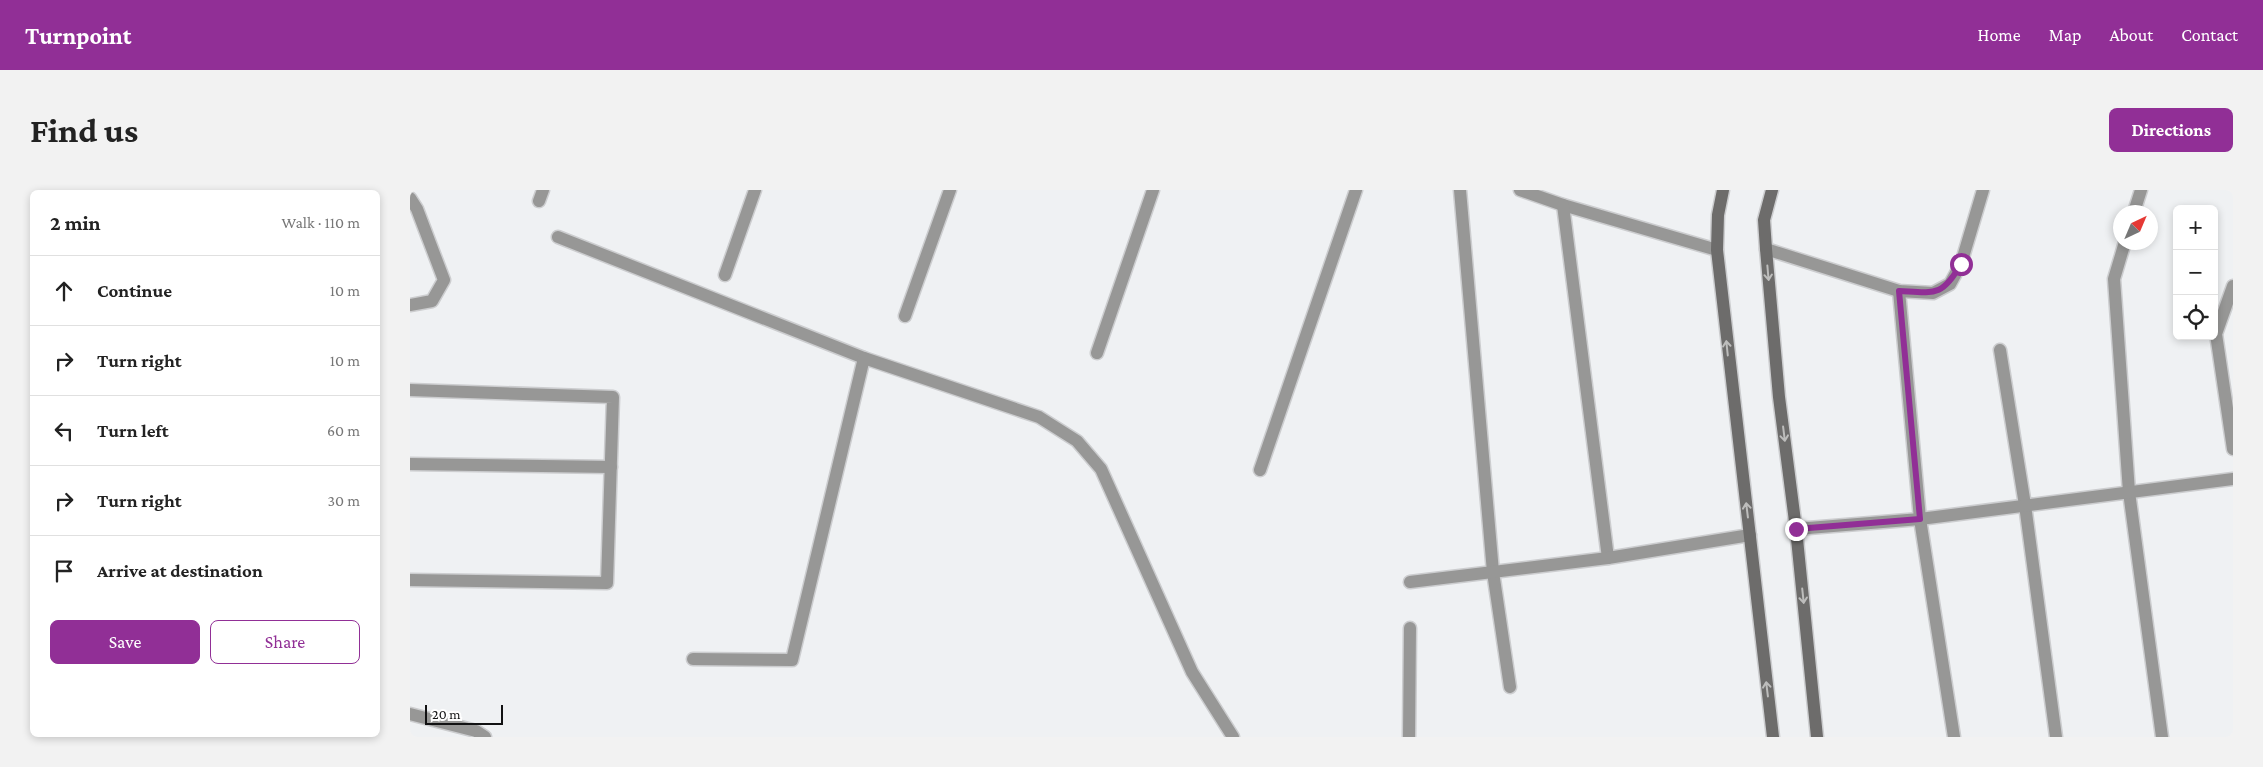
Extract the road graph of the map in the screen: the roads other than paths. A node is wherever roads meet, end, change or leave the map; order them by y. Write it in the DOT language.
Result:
graph roads {
  1 [pos="755,190"];
  2 [pos="950,190"];
  3 [pos="1152,190"];
  4 [pos="1356,190"];
  5 [pos="1460,190"];
  6 [pos="1520,190"];
  7 [pos="1723,190"];
  8 [pos="1772,190"];
  9 [pos="1983,190"];
  10 [pos="2141,190"];
  11 [pos="410,198"];
  12 [pos="1563,205"];
  13 [pos="2136,205"];
  14 [pos="558,237"];
  15 [pos="1766,249"];
  16 [pos="1717,250"];
  17 [pos="2123,250"];
  18 [pos="725,275"];
  19 [pos="2233,286"];
  20 [pos="1899,291"];
  21 [pos="410,305"];
  22 [pos="905,316"];
  23 [pos="2000,350"];
  24 [pos="1097,353"];
  25 [pos="864,358"];
  26 [pos="410,390"];
  27 [pos="2233,450"];
  28 [pos="410,464"];
  29 [pos="611,466"];
  30 [pos="1260,470"];
  31 [pos="2233,480"];
  32 [pos="2129,492"];
  33 [pos="2025,505"];
  34 [pos="1920,519"];
  35 [pos="1796,529"];
  36 [pos="1750,535"];
  37 [pos="1608,558"];
  38 [pos="1493,572"];
  39 [pos="410,580"];
  40 [pos="1410,582"];
  41 [pos="1410,628"];
  42 [pos="693,659"];
  43 [pos="1510,687"];
  44 [pos="410,714"];
  45 [pos="485,737"];
  46 [pos="1233,737"];
  47 [pos="1409,737"];
  48 [pos="1773,737"];
  49 [pos="1817,737"];
  50 [pos="1954,737"];
  51 [pos="2056,737"];
  52 [pos="2162,737"];
  1 -- 18 [label="street"];
  2 -- 22 [label="street"];
  3 -- 24 [label="street"];
  4 -- 30 [label="street"];
  5 -- 38 [label="street"];
  6 -- 12 [label="street"];
  7 -- 16 [label="main road"];
  8 -- 15 [label="main road"];
  9 -- 20 [label="street"];
  10 -- 13 [label="street"];
  11 -- 21 [label="street"];
  12 -- 16 [label="street"];
  12 -- 37 [label="street"];
  14 -- 25 [label="street"];
  15 -- 20 [label="street"];
  15 -- 35 [label="main road, one-way"];
  36 -- 16 [label="main road, one-way"];
  17 -- 32 [label="street"];
  19 -- 27 [label="street"];
  20 -- 34 [label="street"];
  23 -- 33 [label="street"];
  25 -- 42 [label="street"];
  25 -- 46 [label="street"];
  26 -- 29 [label="street"];
  28 -- 29 [label="street"];
  29 -- 39 [label="street"];
  31 -- 32 [label="street"];
  32 -- 33 [label="street"];
  32 -- 52 [label="street"];
  33 -- 34 [label="street"];
  33 -- 51 [label="street"];
  34 -- 35 [label="street"];
  34 -- 50 [label="street"];
  35 -- 49 [label="main road, one-way"];
  36 -- 37 [label="street"];
  48 -- 36 [label="main road, one-way"];
  37 -- 38 [label="street"];
  38 -- 40 [label="street"];
  38 -- 43 [label="street"];
  41 -- 47 [label="street"];
  44 -- 45 [label="street"];
}
